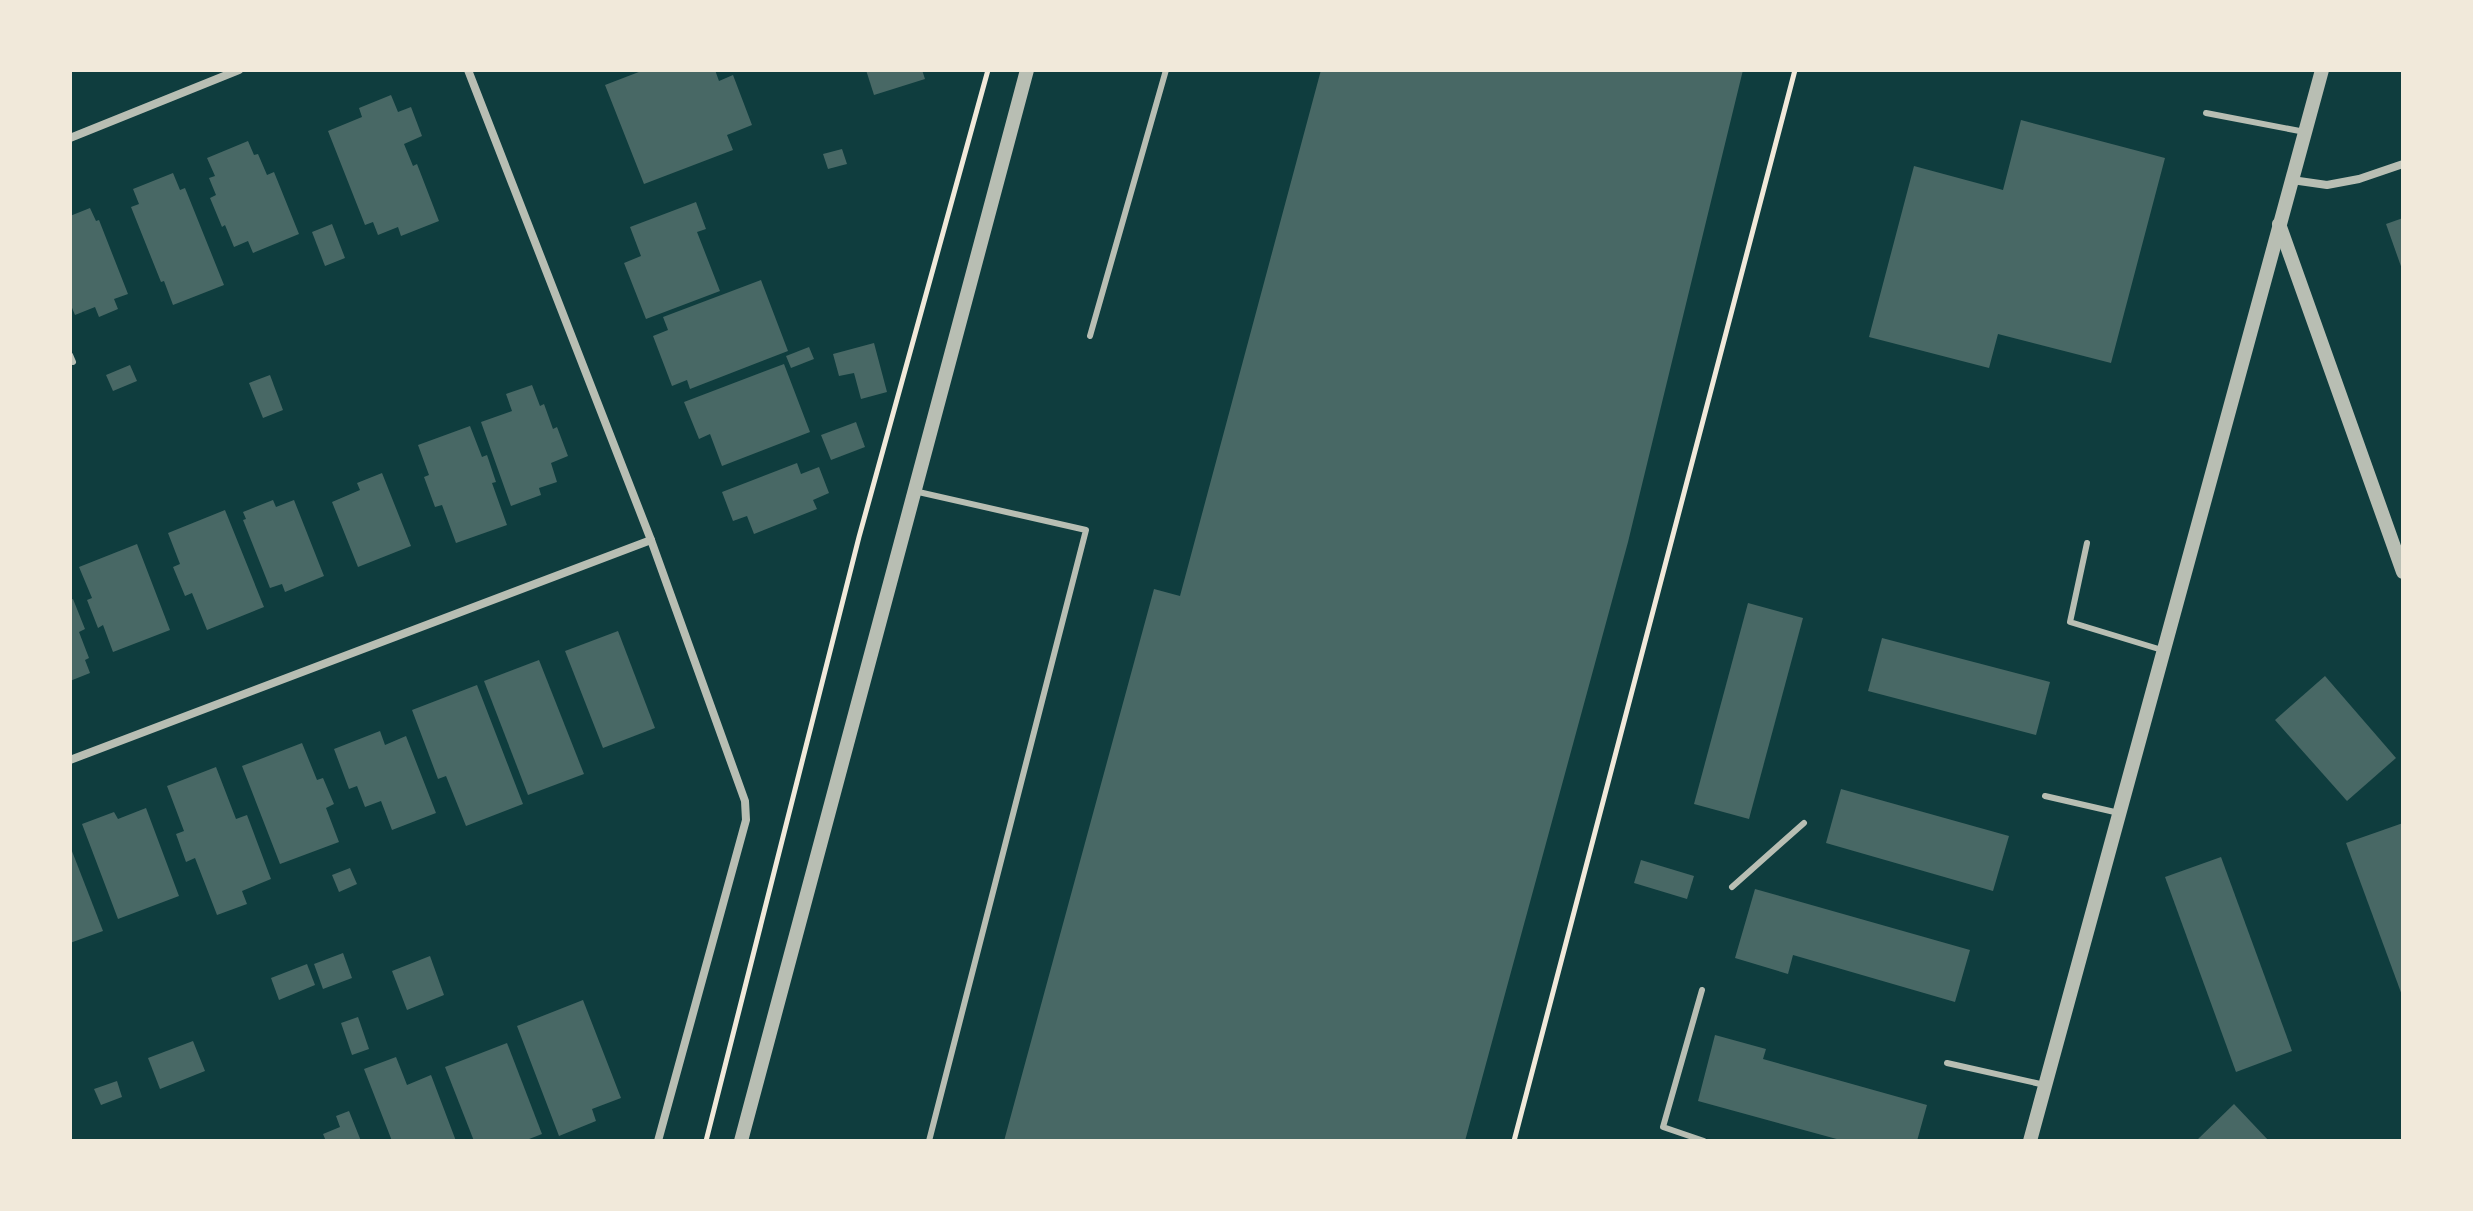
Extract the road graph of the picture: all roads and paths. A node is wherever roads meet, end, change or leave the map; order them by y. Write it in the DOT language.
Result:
graph roads {
  1 [pos="239,70"];
  2 [pos="468,70"];
  3 [pos="988,70"];
  4 [pos="1027,70"];
  5 [pos="1166,70"];
  6 [pos="1795,70"];
  7 [pos="2322,70"];
  8 [pos="2206,113"];
  9 [pos="2305,132"];
  10 [pos="70,138"];
  11 [pos="2403,164"];
  12 [pos="2292,180"];
  13 [pos="2279,224"];
  14 [pos="1090,336"];
  15 [pos="914,491"];
  16 [pos="651,540"];
  17 [pos="2087,543"];
  18 [pos="2403,572"];
  19 [pos="2163,650"];
  20 [pos="70,760"];
  21 [pos="2045,796"];
  22 [pos="2119,813"];
  23 [pos="1804,823"];
  24 [pos="1732,887"];
  25 [pos="1702,990"];
  26 [pos="1947,1063"];
  27 [pos="2045,1086"];
  28 [pos="658,1141"];
  29 [pos="706,1141"];
  30 [pos="741,1141"];
  31 [pos="929,1141"];
  32 [pos="1514,1141"];
  33 [pos="1704,1141"];
  34 [pos="2030,1141"];
  1 -- 10 [label="street"];
  2 -- 16 [label="street"];
  3 -- 29 [label="path"];
  4 -- 15 [label="street"];
  5 -- 14 [label="lane"];
  6 -- 32 [label="path"];
  7 -- 9 [label="street"];
  8 -- 9 [label="lane"];
  9 -- 12 [label="street"];
  11 -- 12 [label="street"];
  12 -- 13 [label="street"];
  13 -- 18 [label="street"];
  13 -- 19 [label="street"];
  15 -- 30 [label="street"];
  15 -- 31 [label="lane"];
  16 -- 20 [label="street"];
  16 -- 28 [label="street"];
  17 -- 19 [label="lane"];
  19 -- 22 [label="street"];
  21 -- 22 [label="lane"];
  22 -- 27 [label="street"];
  23 -- 24 [label="lane"];
  25 -- 33 [label="lane"];
  26 -- 27 [label="lane"];
  27 -- 34 [label="street"];
}
